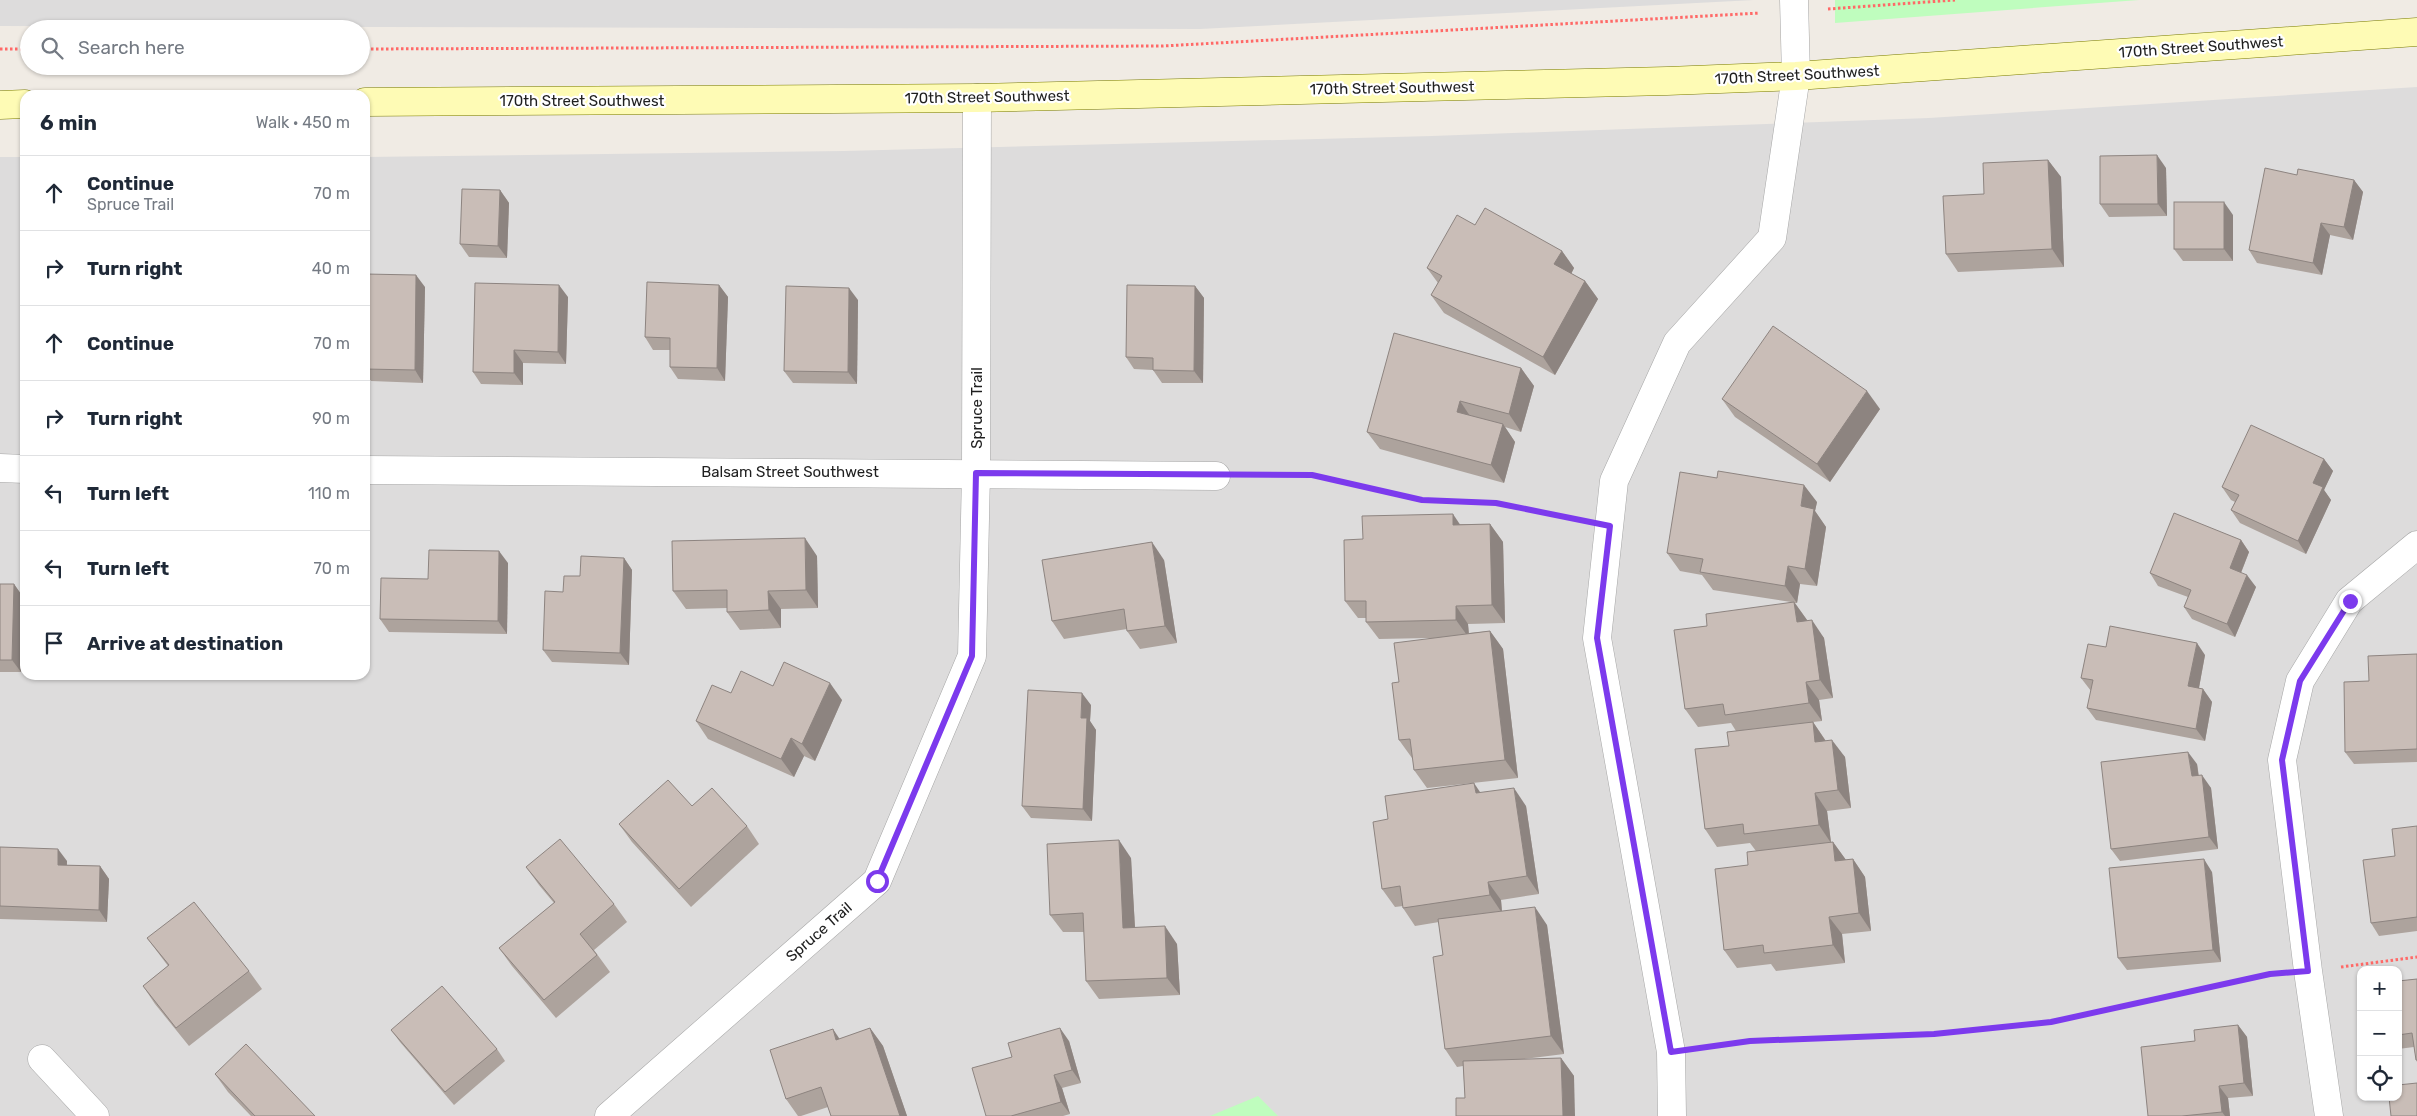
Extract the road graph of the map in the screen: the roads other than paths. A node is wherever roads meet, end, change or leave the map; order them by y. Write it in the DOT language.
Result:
graph roads {
  1 [pos="1794,5"];
  2 [pos="2417,32"];
  3 [pos="1796,76"];
  4 [pos="977,98"];
  5 [pos="370,102"];
  6 [pos="20,104"];
  7 [pos="0,105"];
  8 [pos="0,468"];
  9 [pos="20,468"];
  10 [pos="370,470"];
  11 [pos="976,473"];
  12 [pos="1216,476"];
  13 [pos="2417,545"];
  14 [pos="42,1059"];
  15 [pos="95,1116"];
  16 [pos="608,1116"];
  17 [pos="1672,1116"];
  18 [pos="2329,1116"];
  1 -- 3 [label="street"];
  2 -- 3 [label="street, 170th Street Southwest"];
  3 -- 4 [label="street, 170th Street Southwest"];
  3 -- 17 [label="street"];
  4 -- 5 [label="street, 170th Street Southwest"];
  4 -- 11 [label="street, Spruce Trail"];
  6 -- 7 [label="street"];
  8 -- 9 [label="street"];
  10 -- 11 [label="street, Balsam Street Southwest"];
  11 -- 12 [label="street, Balsam Street Southwest"];
  11 -- 16 [label="street, Spruce Trail"];
  13 -- 18 [label="street"];
  14 -- 15 [label="street"];
}
